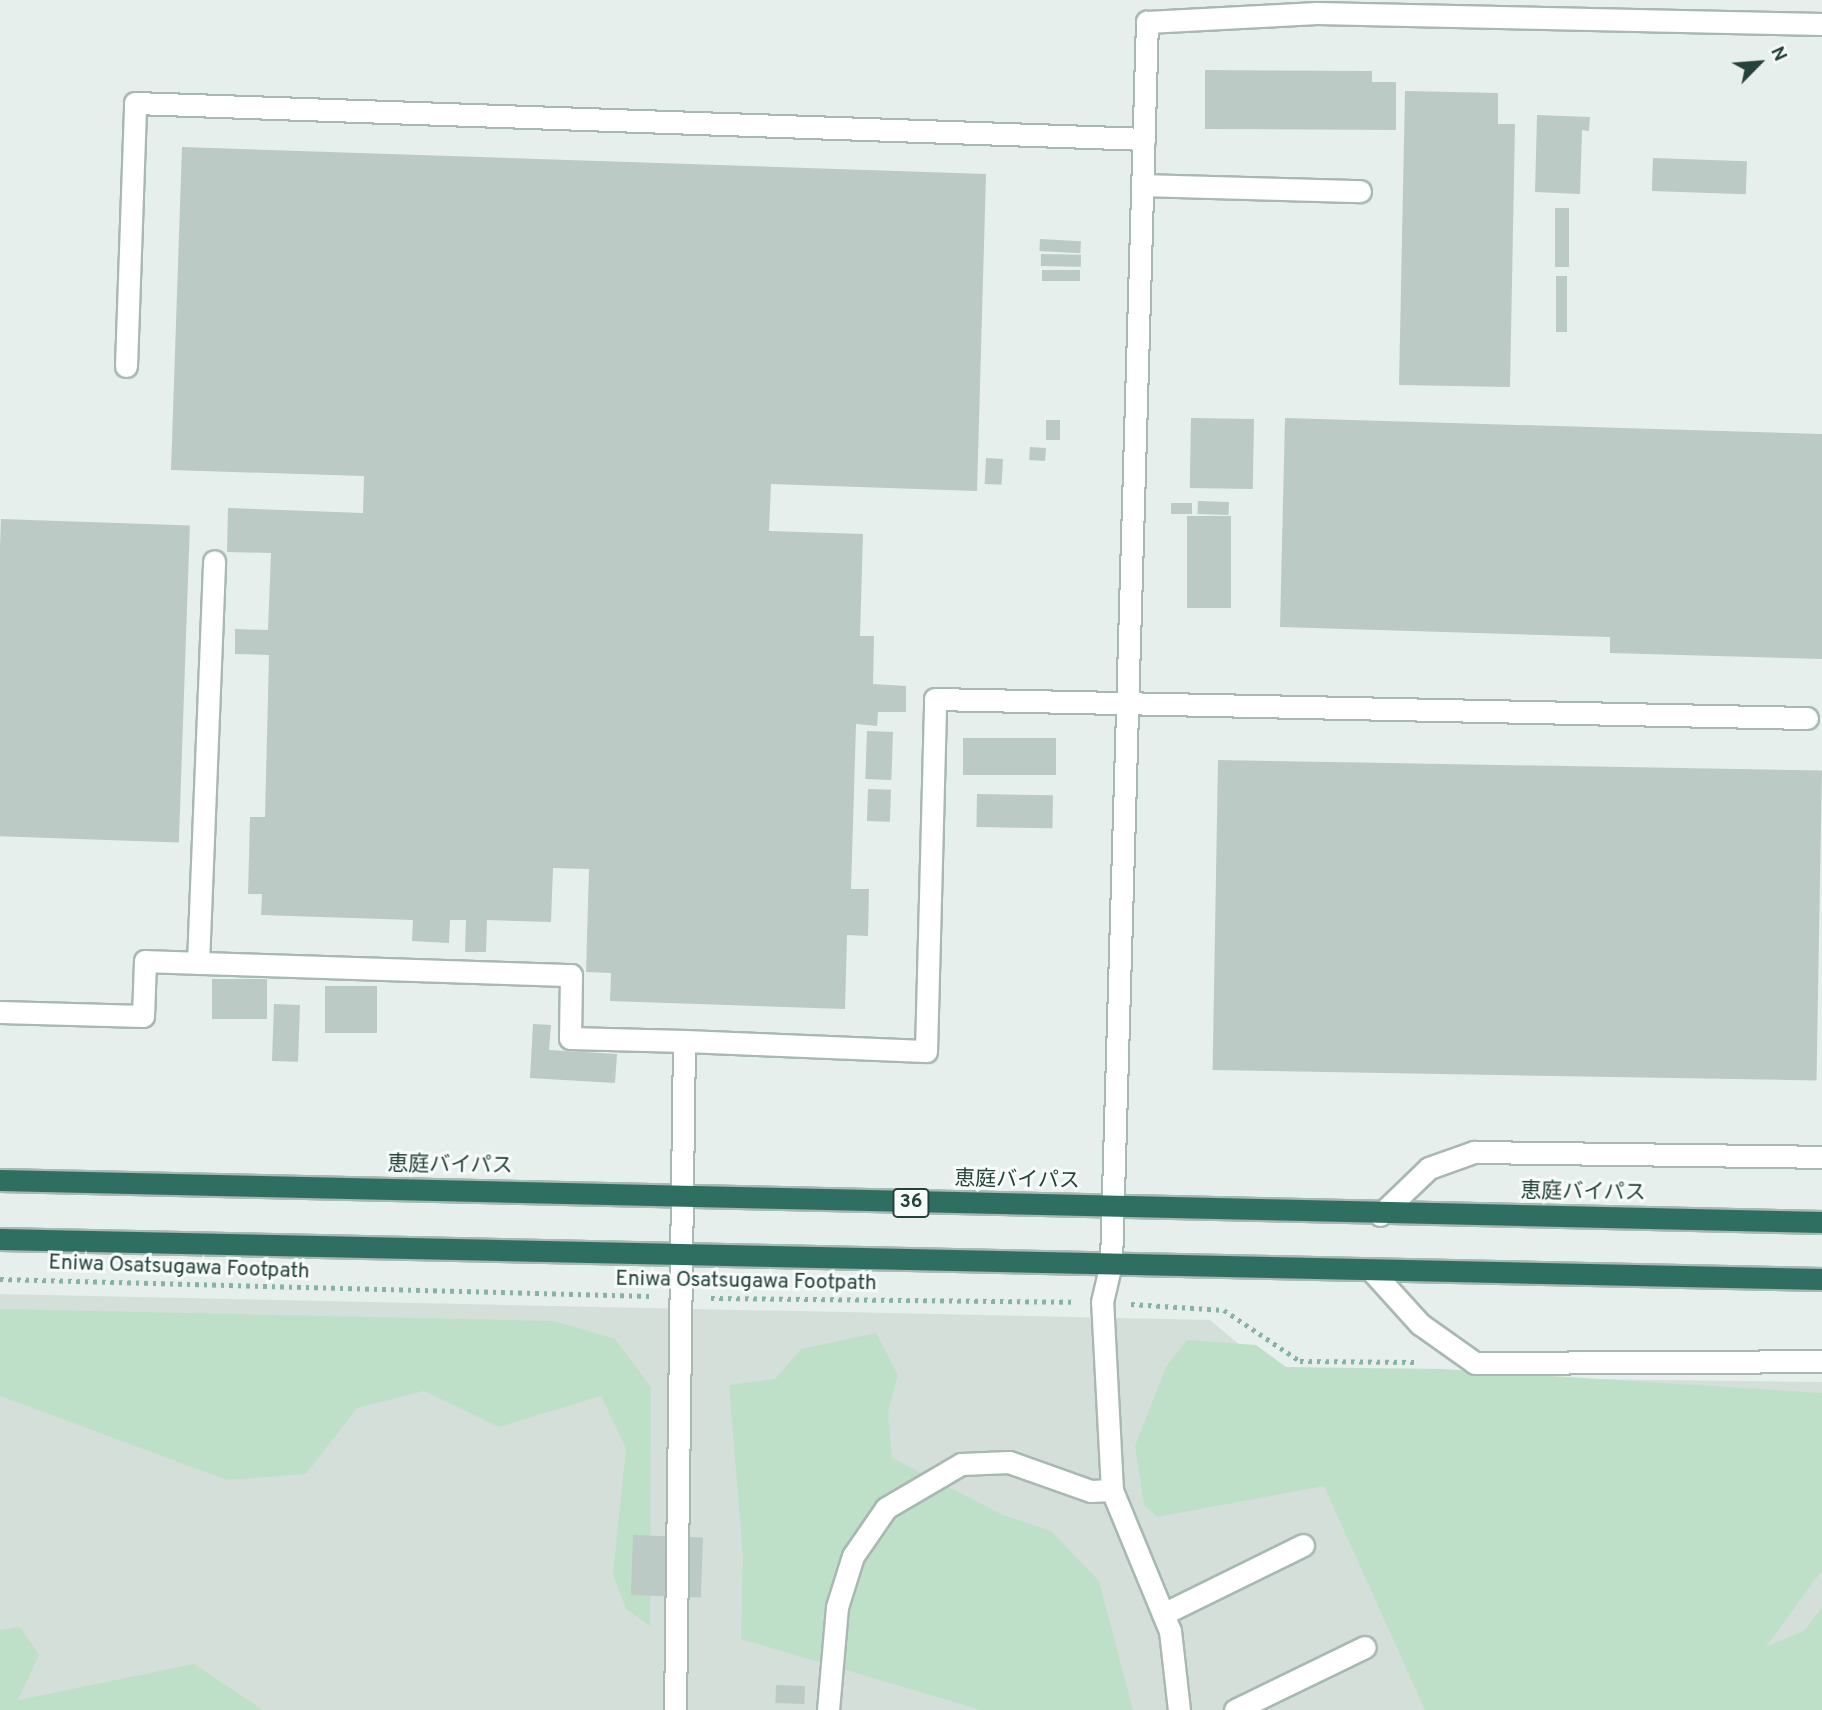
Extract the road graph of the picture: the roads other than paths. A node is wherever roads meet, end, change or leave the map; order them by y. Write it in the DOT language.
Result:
graph roads {
  1 [pos="1316,7"];
  2 [pos="1822,24"];
  3 [pos="1144,139"];
  4 [pos="1142,185"];
  5 [pos="1360,191"];
  6 [pos="126,366"];
  7 [pos="214,561"];
  8 [pos="1127,703"];
  9 [pos="1807,718"];
  10 [pos="198,963"];
  11 [pos="0,1012"];
  12 [pos="684,1041"];
  13 [pos="1822,1157"];
  14 [pos="0,1180"];
  15 [pos="684,1197"];
  16 [pos="1112,1208"];
  17 [pos="1380,1214"];
  18 [pos="1822,1222"];
  19 [pos="0,1239"];
  20 [pos="678,1254"];
  21 [pos="1111,1263"];
  22 [pos="1371,1270"];
  23 [pos="1822,1279"];
  24 [pos="1822,1361"];
  25 [pos="1112,1490"];
  26 [pos="1303,1545"];
  27 [pos="1163,1614"];
  28 [pos="1365,1647"];
  29 [pos="675,1710"];
  30 [pos="828,1710"];
  31 [pos="1179,1710"];
  32 [pos="1235,1710"];
  1 -- 2 [label="street"];
  1 -- 3 [label="street"];
  3 -- 4 [label="street"];
  3 -- 6 [label="street"];
  4 -- 5 [label="street"];
  4 -- 8 [label="street"];
  7 -- 10 [label="street"];
  8 -- 9 [label="street"];
  8 -- 12 [label="street"];
  8 -- 16 [label="street"];
  10 -- 11 [label="street"];
  10 -- 12 [label="street"];
  12 -- 15 [label="street"];
  13 -- 17 [label="street"];
  14 -- 15 [label="highway, 恵庭バイパス / 36"];
  15 -- 16 [label="highway, 恵庭バイパス / 36"];
  15 -- 20 [label="street"];
  16 -- 17 [label="highway, 恵庭バイパス / 36"];
  16 -- 21 [label="street"];
  17 -- 18 [label="highway, 恵庭バイパス / 36"];
  19 -- 20 [label="highway"];
  20 -- 21 [label="highway"];
  20 -- 29 [label="street"];
  21 -- 22 [label="highway"];
  21 -- 25 [label="street"];
  22 -- 23 [label="highway"];
  22 -- 24 [label="street"];
  25 -- 27 [label="street"];
  25 -- 30 [label="street"];
  26 -- 27 [label="street"];
  27 -- 31 [label="street"];
  28 -- 32 [label="street"];
}
